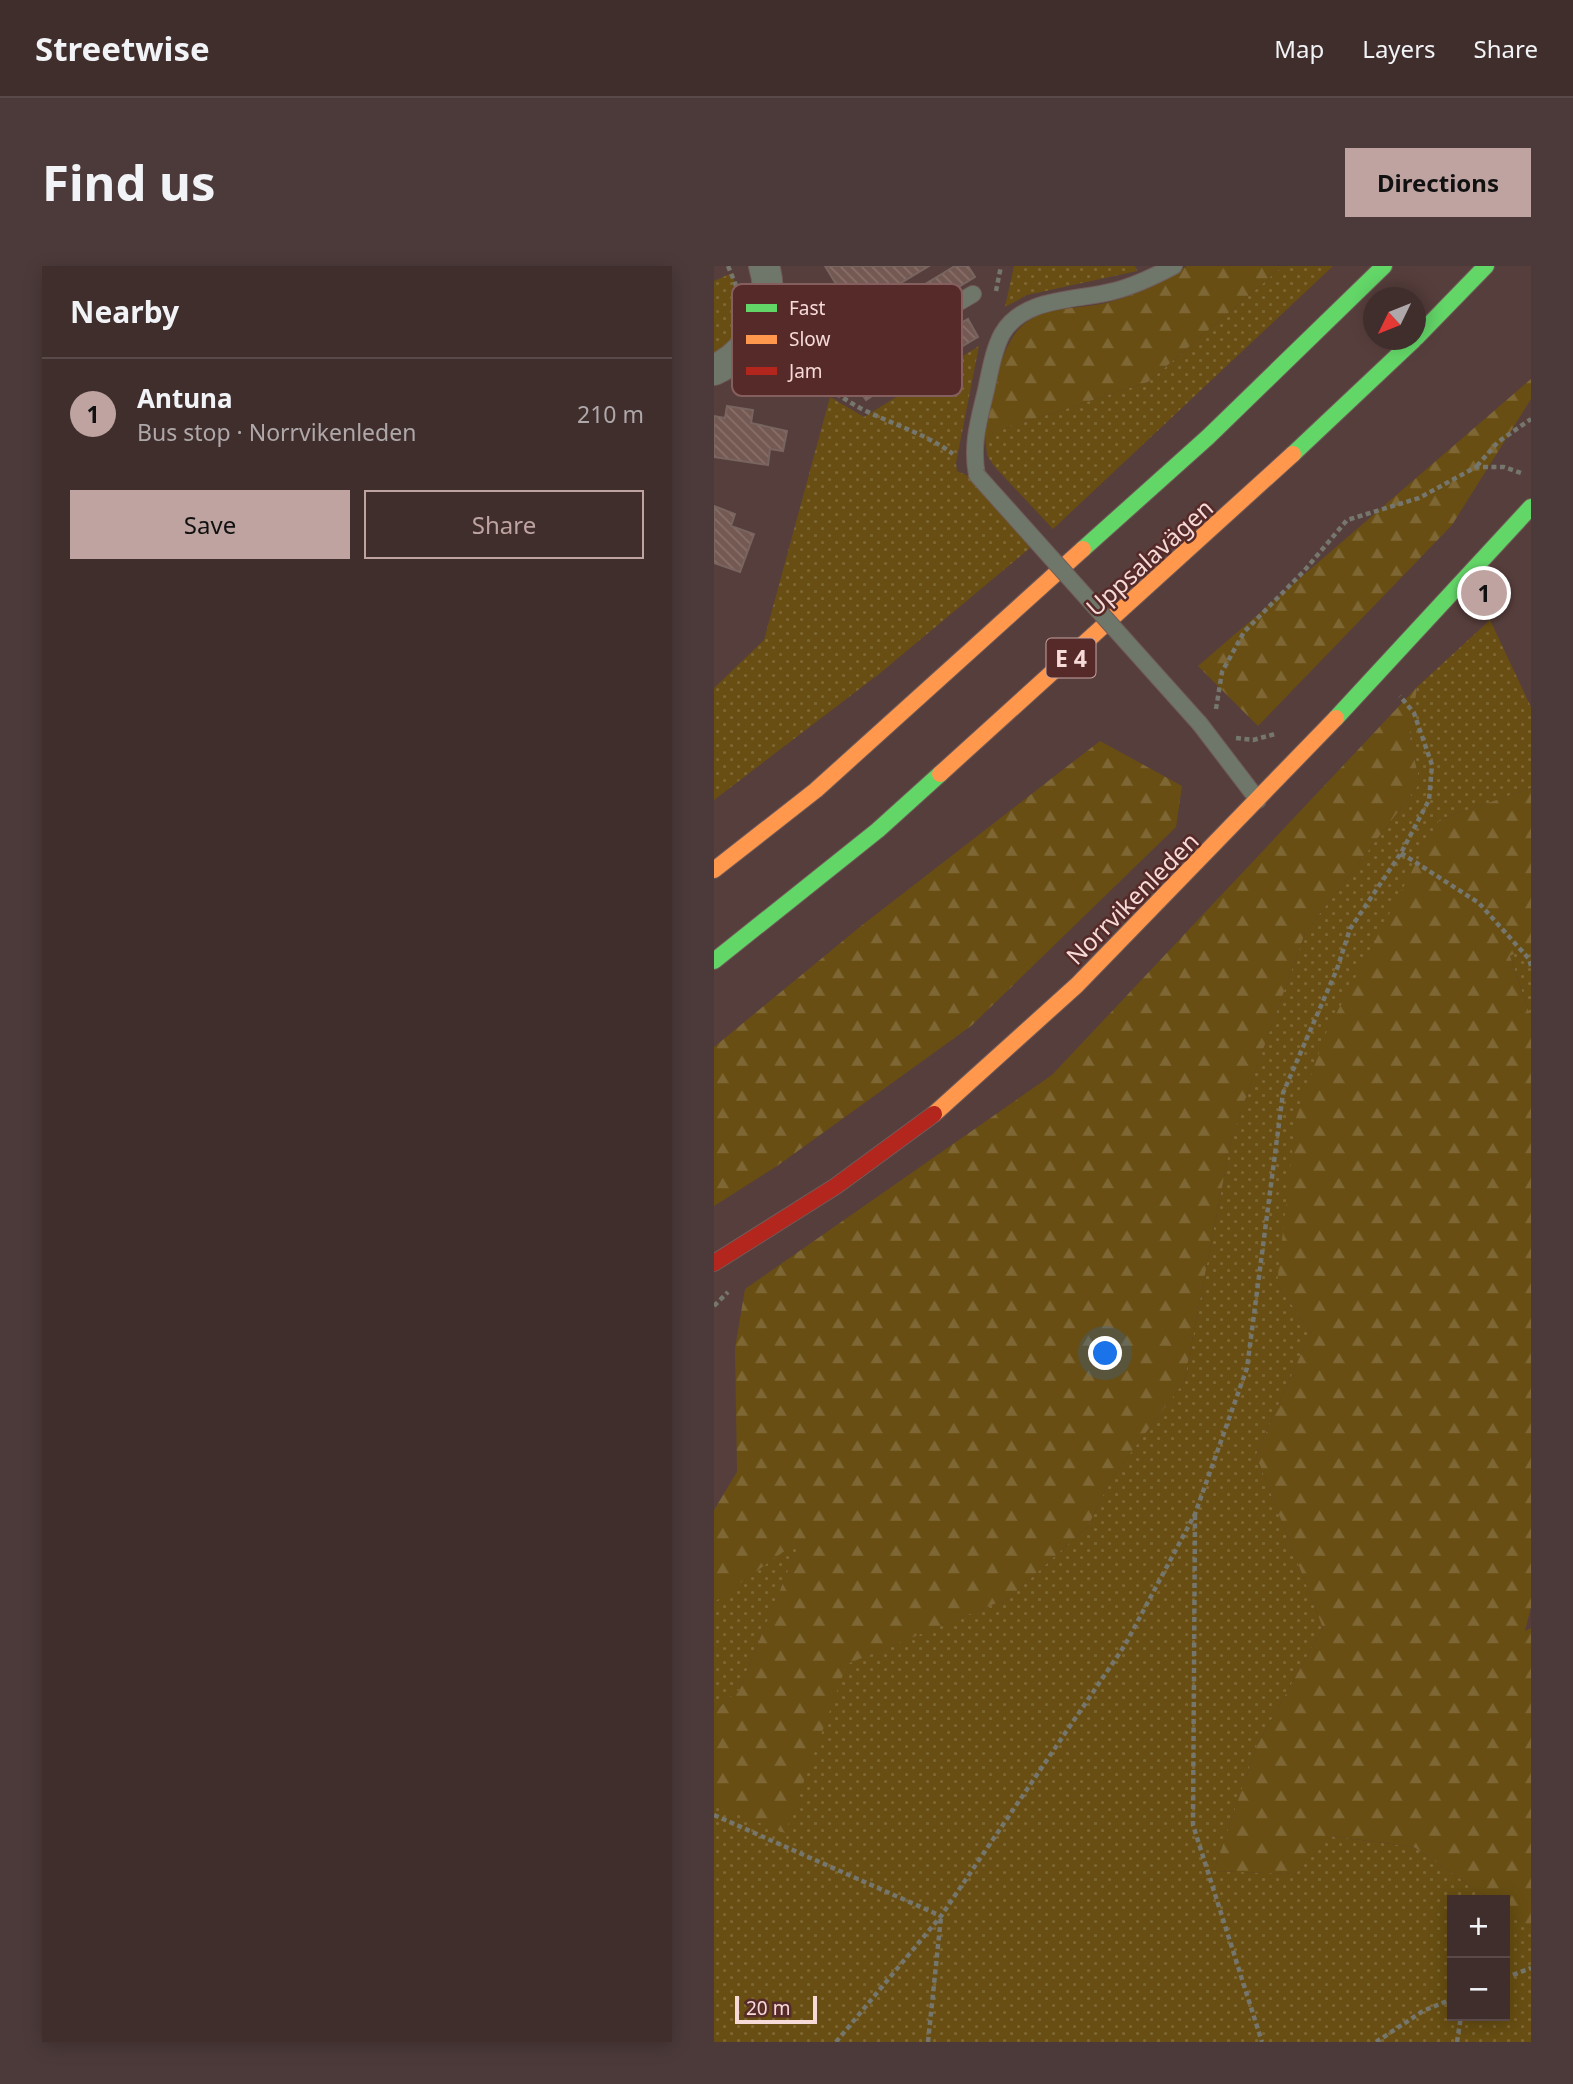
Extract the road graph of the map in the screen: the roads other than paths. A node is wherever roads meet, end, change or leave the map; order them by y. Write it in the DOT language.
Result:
graph roads {
  1 [pos="764,266"];
  2 [pos="1174,266"];
  3 [pos="1384,266"];
  4 [pos="1486,266"];
  5 [pos="766,284"];
  6 [pos="973,294"];
  7 [pos="962,300"];
  8 [pos="1426,328"];
  9 [pos="1403,350"];
  10 [pos="732,360"];
  11 [pos="714,370"];
  12 [pos="1531,507"];
  13 [pos="1259,801"];
  14 [pos="714,870"];
  15 [pos="714,961"];
  16 [pos="714,1263"];
  1 -- 5 [label="street"];
  2 -- 13 [label="lane, bridge"];
  3 -- 14 [label="main road, Uppsalavägen"];
  4 -- 8 [label="main road, Uppsalavägen / E 4"];
  6 -- 7 [label="lane"];
  9 -- 15 [label="main road, Uppsalavägen / E 4"];
  10 -- 11 [label="street"];
  12 -- 13 [label="main road, Norrvikenleden"];
  13 -- 16 [label="main road, Norrvikenleden"];
}
